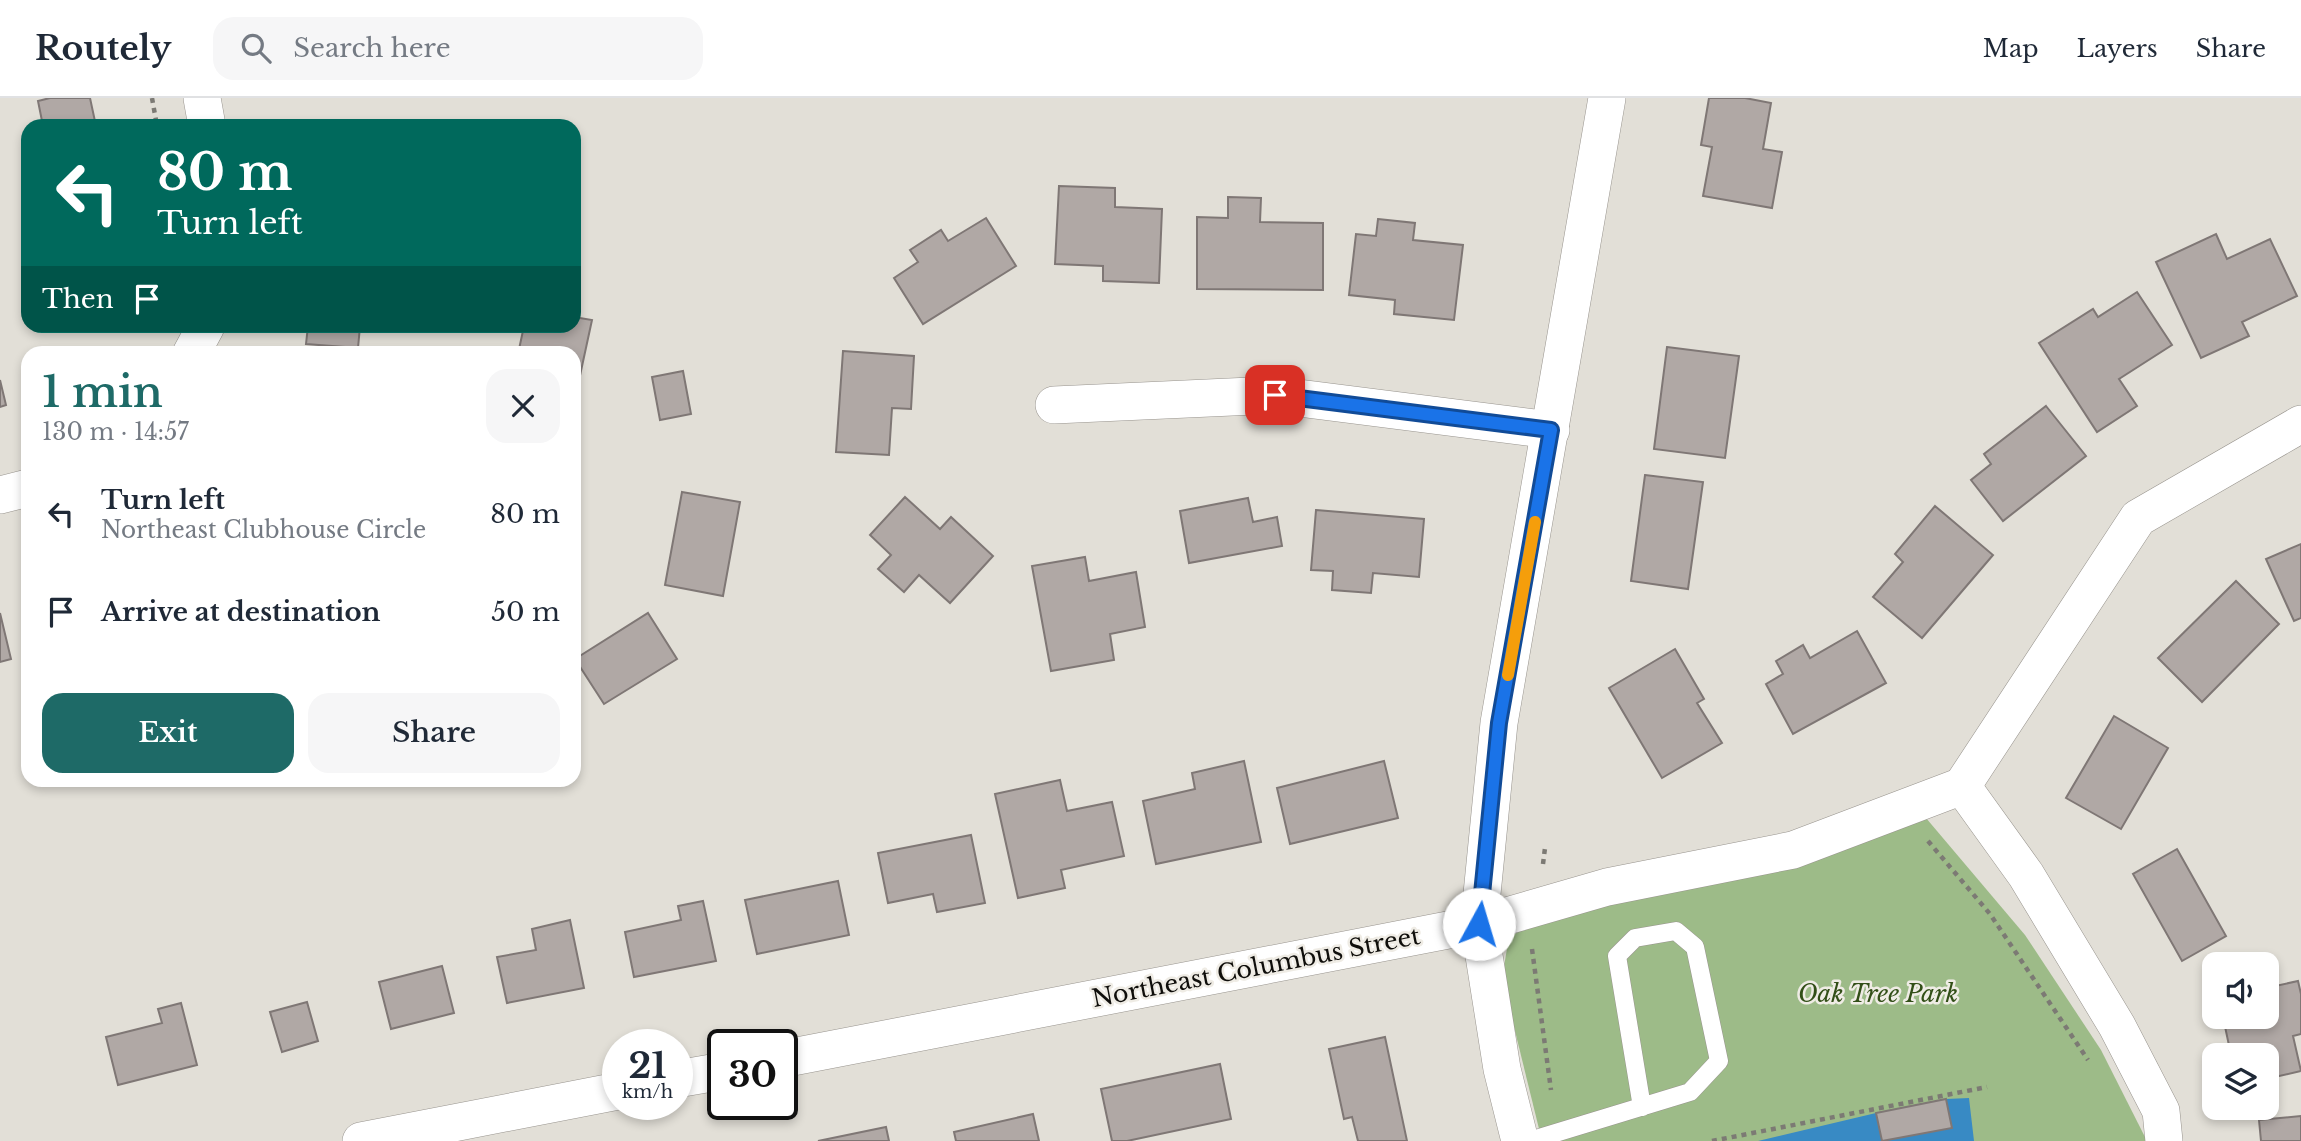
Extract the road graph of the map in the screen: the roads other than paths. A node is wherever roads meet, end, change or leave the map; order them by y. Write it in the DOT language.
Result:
graph roads {
  1 [pos="202,98"];
  2 [pos="1607,98"];
  3 [pos="206,119"];
  4 [pos="1054,405"];
  5 [pos="2301,425"];
  6 [pos="1551,430"];
  7 [pos="21,490"];
  8 [pos="0,495"];
  9 [pos="1962,786"];
  10 [pos="1479,924"];
  11 [pos="798,1056"];
  12 [pos="602,1094"];
  13 [pos="1642,1107"];
  14 [pos="361,1141"];
  15 [pos="1520,1141"];
  16 [pos="1530,1141"];
  17 [pos="2164,1141"];
  1 -- 3 [label="street"];
  2 -- 6 [label="street"];
  4 -- 6 [label="street"];
  5 -- 9 [label="street"];
  6 -- 10 [label="street"];
  7 -- 8 [label="street"];
  9 -- 10 [label="street, Northeast Columbus Street"];
  9 -- 17 [label="street"];
  10 -- 11 [label="street, Northeast Columbus Street"];
  10 -- 15 [label="street"];
  12 -- 14 [label="street"];
  13 -- 13 [label="lane"];
  13 -- 16 [label="lane"];
}
